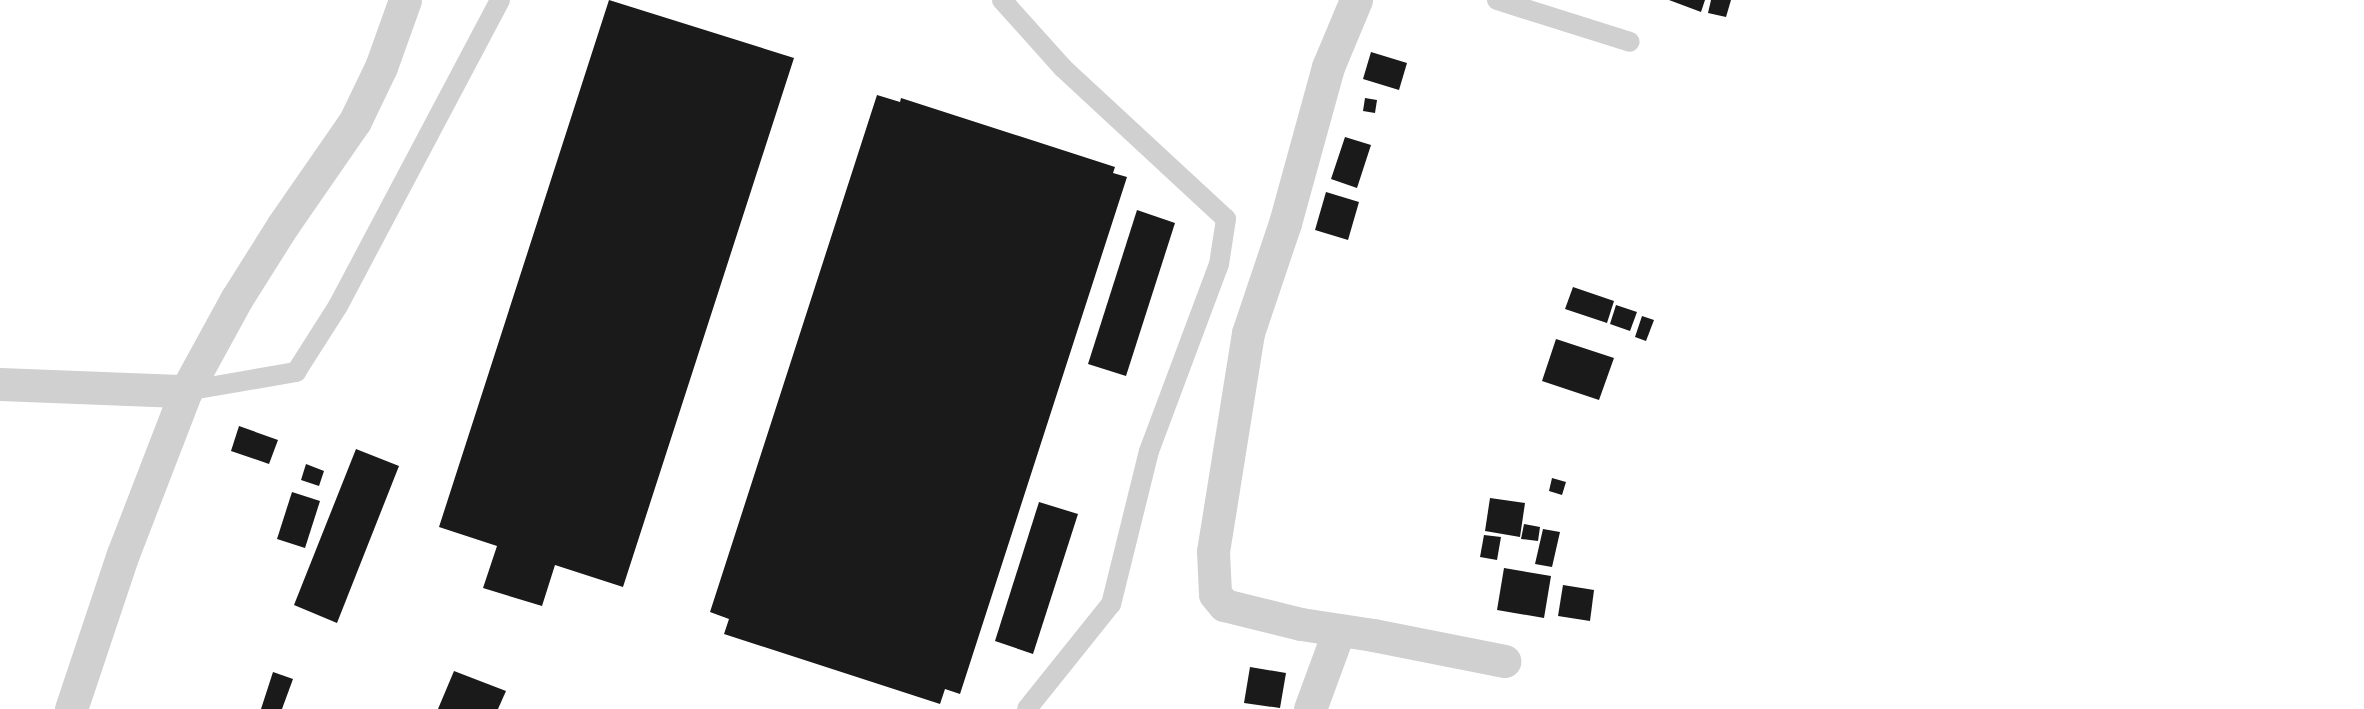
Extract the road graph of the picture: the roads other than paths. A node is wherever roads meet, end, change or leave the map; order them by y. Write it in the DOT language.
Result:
graph roads {
  1 [pos="405,0"];
  2 [pos="500,0"];
  3 [pos="1002,0"];
  4 [pos="1356,0"];
  5 [pos="1497,0"];
  6 [pos="1630,42"];
  7 [pos="0,384"];
  8 [pos="186,391"];
  9 [pos="1339,630"];
  10 [pos="1504,661"];
  11 [pos="71,709"];
  12 [pos="1027,709"];
  13 [pos="1310,709"];
  1 -- 8 [label="street"];
  2 -- 8 [label="lane"];
  3 -- 12 [label="lane"];
  4 -- 9 [label="street"];
  5 -- 6 [label="lane"];
  7 -- 8 [label="street"];
  8 -- 11 [label="street"];
  9 -- 10 [label="street"];
  9 -- 13 [label="street"];
}
